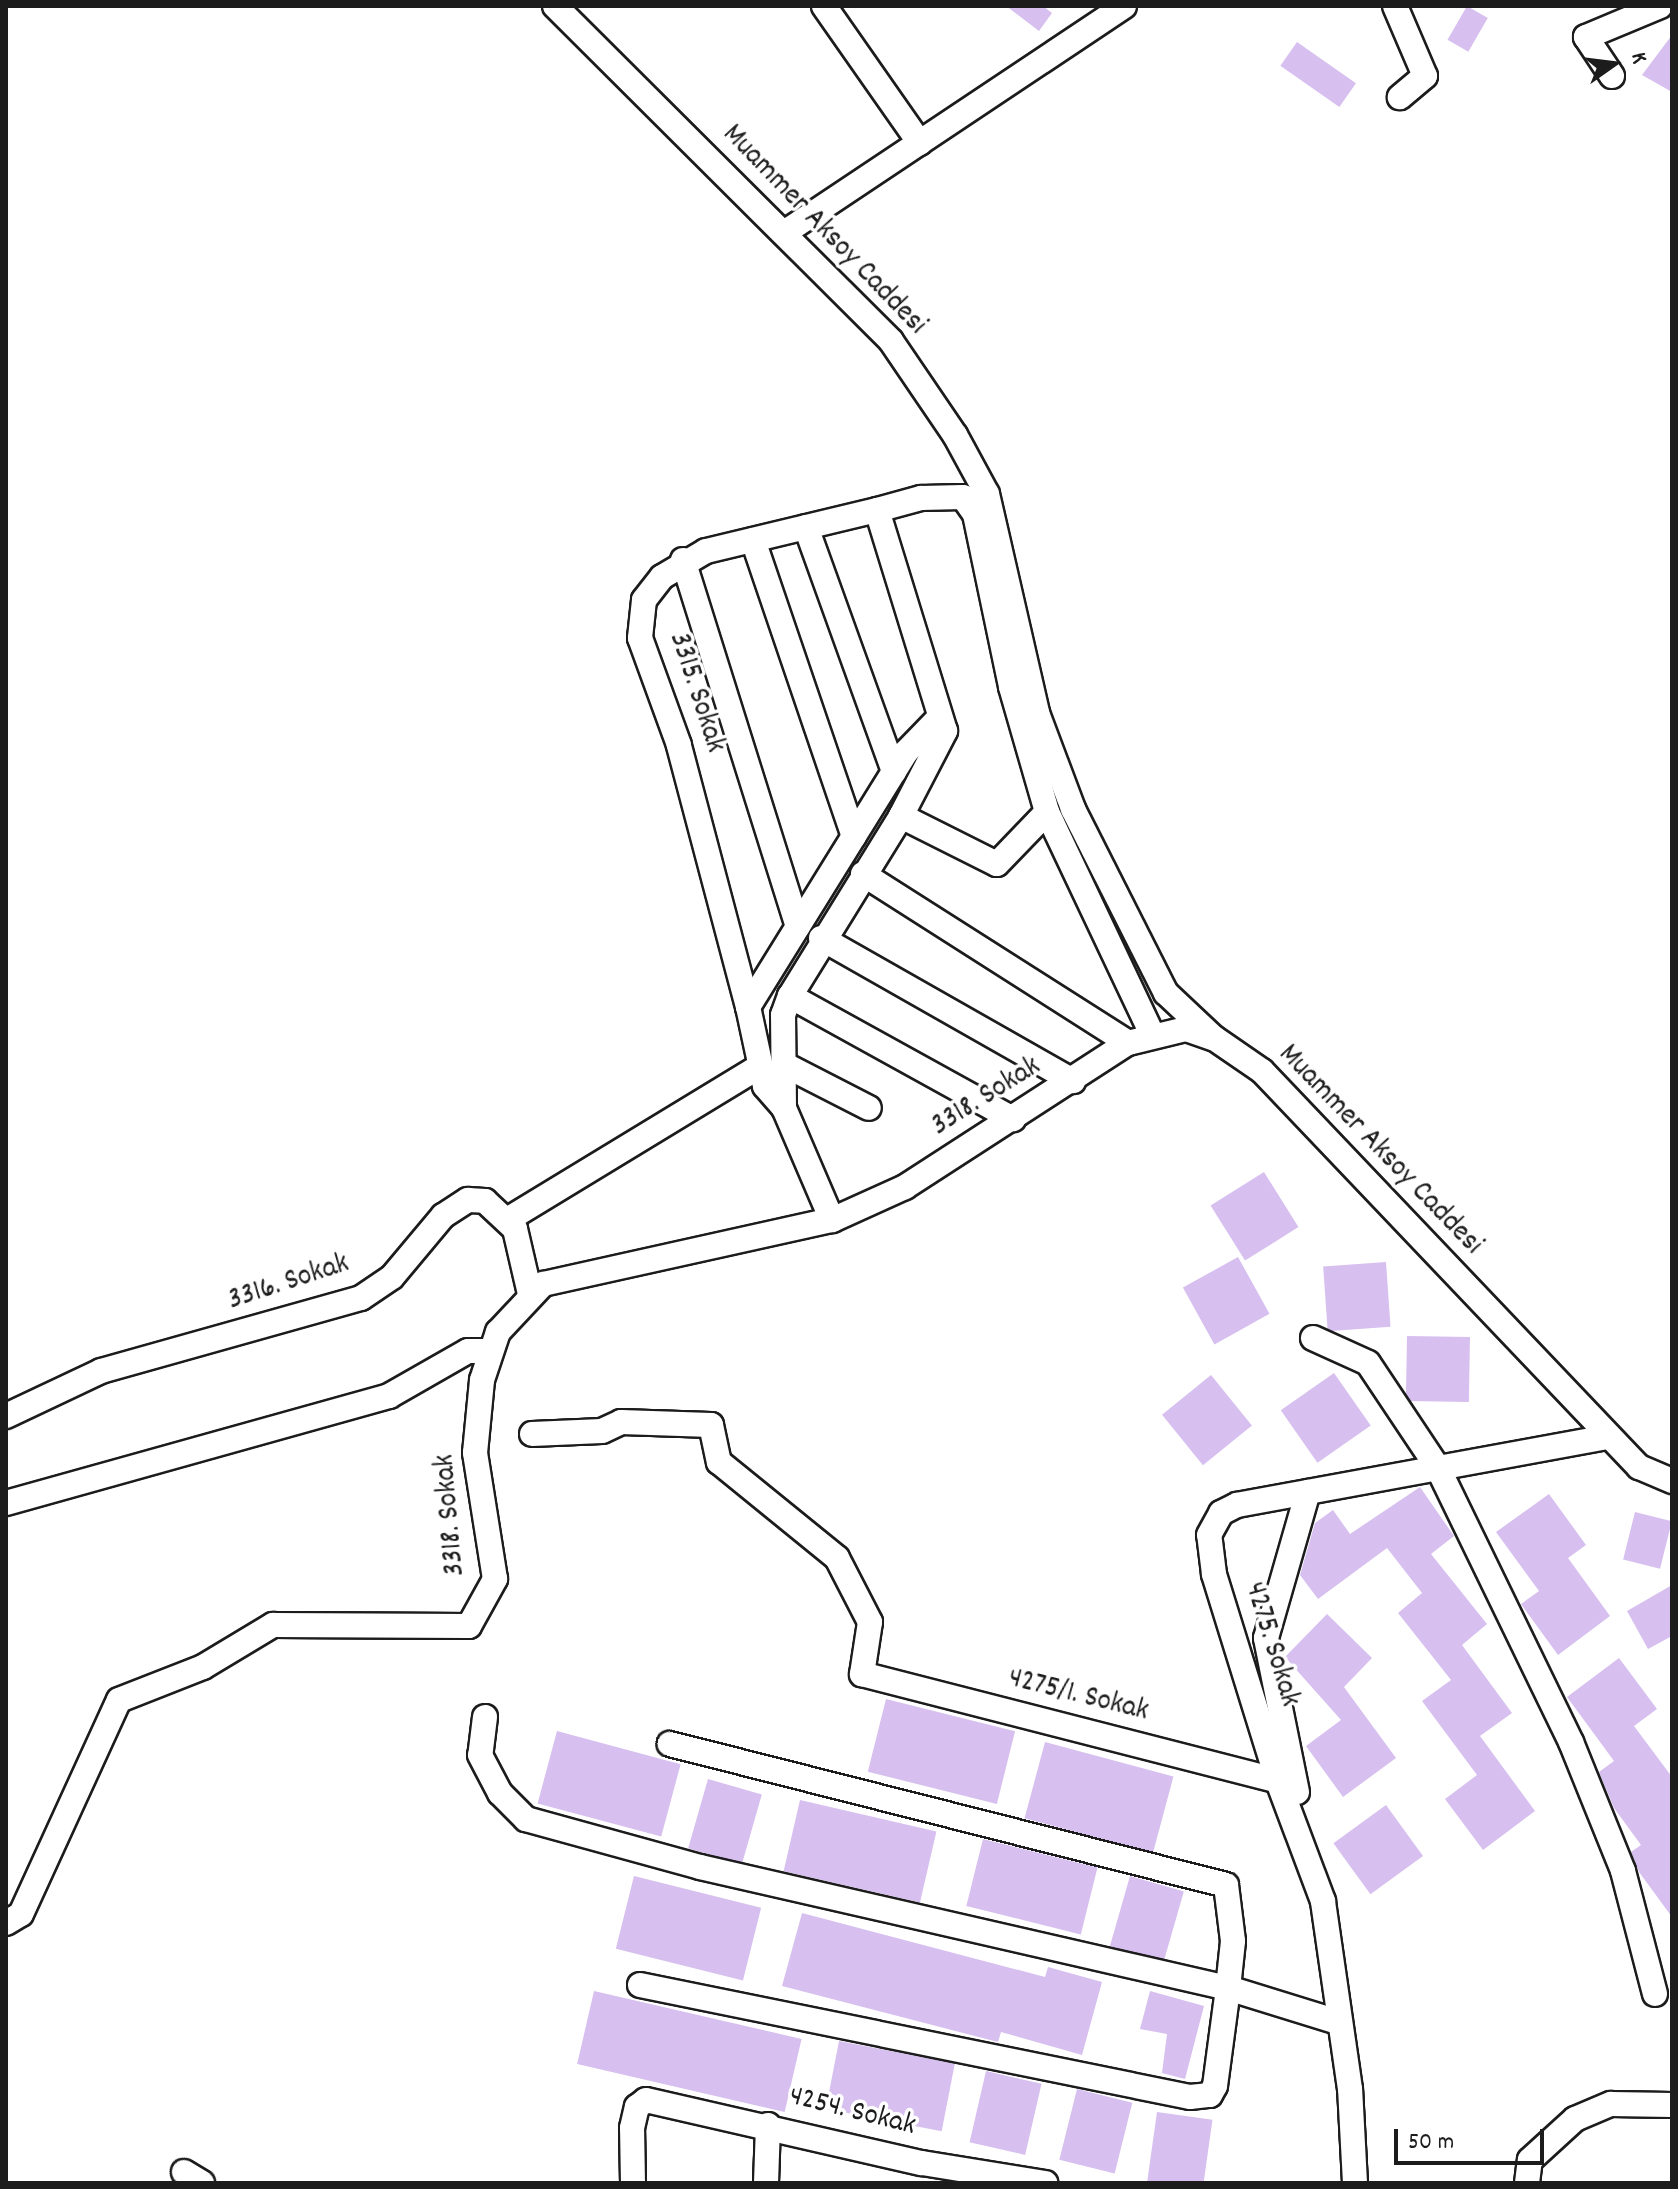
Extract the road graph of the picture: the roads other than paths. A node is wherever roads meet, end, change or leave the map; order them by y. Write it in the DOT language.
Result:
graph roads {
  1 [pos="555,6"];
  2 [pos="824,6"];
  3 [pos="1122,6"];
  4 [pos="1395,6"];
  5 [pos="1660,6"];
  6 [pos="1612,76"];
  7 [pos="1400,97"];
  8 [pos="920,143"];
  9 [pos="787,231"];
  10 [pos="877,510"];
  11 [pos="806,527"];
  12 [pos="753,540"];
  13 [pos="683,560"];
  14 [pos="938,719"];
  15 [pos="894,772"];
  16 [pos="1047,812"];
  17 [pos="901,816"];
  18 [pos="854,836"];
  19 [pos="863,874"];
  20 [pos="798,926"];
  21 [pos="821,938"];
  22 [pos="790,996"];
  23 [pos="748,1007"];
  24 [pos="1152,1034"];
  25 [pos="1214,1038"];
  26 [pos="1128,1043"];
  27 [pos="785,1065"];
  28 [pos="760,1066"];
  29 [pos="1073,1081"];
  30 [pos="784,1108"];
  31 [pos="869,1108"];
  32 [pos="1013,1119"];
  33 [pos="507,1220"];
  34 [pos="832,1220"];
  35 [pos="530,1294"];
  36 [pos="1313,1338"];
  37 [pos="490,1351"];
  38 [pos="6,1416"];
  39 [pos="532,1434"];
  40 [pos="1608,1437"];
  41 [pos="1438,1468"];
  42 [pos="1672,1481"];
  43 [pos="1308,1492"];
  44 [pos="6,1503"];
  45 [pos="485,1717"];
  46 [pos="670,1744"];
  47 [pos="1278,1781"];
  48 [pos="1323,1901"];
  49 [pos="6,1923"];
  50 [pos="640,1985"];
  51 [pos="1228,1988"];
  52 [pos="1655,1994"];
  53 [pos="1338,2022"];
  54 [pos="1672,2105"];
  55 [pos="768,2125"];
  56 [pos="922,2173"];
  57 [pos="633,2183"];
  58 [pos="766,2183"];
  59 [pos="1045,2183"];
  60 [pos="1355,2183"];
  61 [pos="1527,2183"];
  1 -- 9 [label="street, Muammer Aksoy Caddesi"];
  2 -- 8 [label="street"];
  3 -- 8 [label="street"];
  4 -- 7 [label="street"];
  5 -- 6 [label="street"];
  8 -- 9 [label="street"];
  9 -- 25 [label="street, Muammer Aksoy Caddesi"];
  10 -- 11 [label="street, 3315. Sokak"];
  10 -- 14 [label="street"];
  10 -- 16 [label="street, 3315. Sokak"];
  11 -- 12 [label="street, 3315. Sokak"];
  11 -- 15 [label="street"];
  12 -- 13 [label="street, 3315. Sokak"];
  12 -- 18 [label="street"];
  13 -- 20 [label="street"];
  13 -- 23 [label="street, 3315. Sokak"];
  14 -- 15 [label="street"];
  14 -- 17 [label="street"];
  15 -- 18 [label="street"];
  16 -- 17 [label="street"];
  16 -- 24 [label="street"];
  17 -- 19 [label="street"];
  18 -- 20 [label="street"];
  19 -- 21 [label="street"];
  19 -- 26 [label="street"];
  20 -- 23 [label="street"];
  21 -- 22 [label="street"];
  21 -- 29 [label="street"];
  22 -- 27 [label="street"];
  22 -- 32 [label="street"];
  23 -- 28 [label="street, 3315. Sokak"];
  24 -- 25 [label="street, 3318. Sokak"];
  24 -- 26 [label="street, 3318. Sokak"];
  25 -- 40 [label="street, Muammer Aksoy Caddesi"];
  26 -- 29 [label="street, 3318. Sokak"];
  27 -- 30 [label="street"];
  27 -- 31 [label="street"];
  28 -- 30 [label="street, 3315. Sokak"];
  28 -- 33 [label="street"];
  29 -- 32 [label="street, 3318. Sokak"];
  30 -- 34 [label="street"];
  32 -- 34 [label="street, 3318. Sokak"];
  33 -- 35 [label="street"];
  33 -- 38 [label="street, 3316. Sokak"];
  34 -- 35 [label="street, 3318. Sokak"];
  35 -- 37 [label="street, 3318. Sokak"];
  36 -- 41 [label="street"];
  37 -- 44 [label="street"];
  37 -- 49 [label="street, 3318. Sokak"];
  39 -- 47 [label="street, 4275/1. Sokak"];
  40 -- 41 [label="street, 4275. Sokak"];
  40 -- 42 [label="street, Muammer Aksoy Caddesi"];
  41 -- 43 [label="street, 4275. Sokak"];
  41 -- 52 [label="street"];
  43 -- 47 [label="street, 4275. Sokak"];
  43 -- 48 [label="street"];
  45 -- 51 [label="street"];
  46 -- 51 [label="street"];
  47 -- 48 [label="street, 4275. Sokak"];
  48 -- 53 [label="street, 4275. Sokak"];
  50 -- 51 [label="street"];
  51 -- 53 [label="street"];
  53 -- 60 [label="street, 4275. Sokak"];
  54 -- 61 [label="street"];
  55 -- 56 [label="street, 4254. Sokak"];
  55 -- 57 [label="street, 4254. Sokak"];
  55 -- 58 [label="street"];
  56 -- 59 [label="street, 4254. Sokak"];
}
